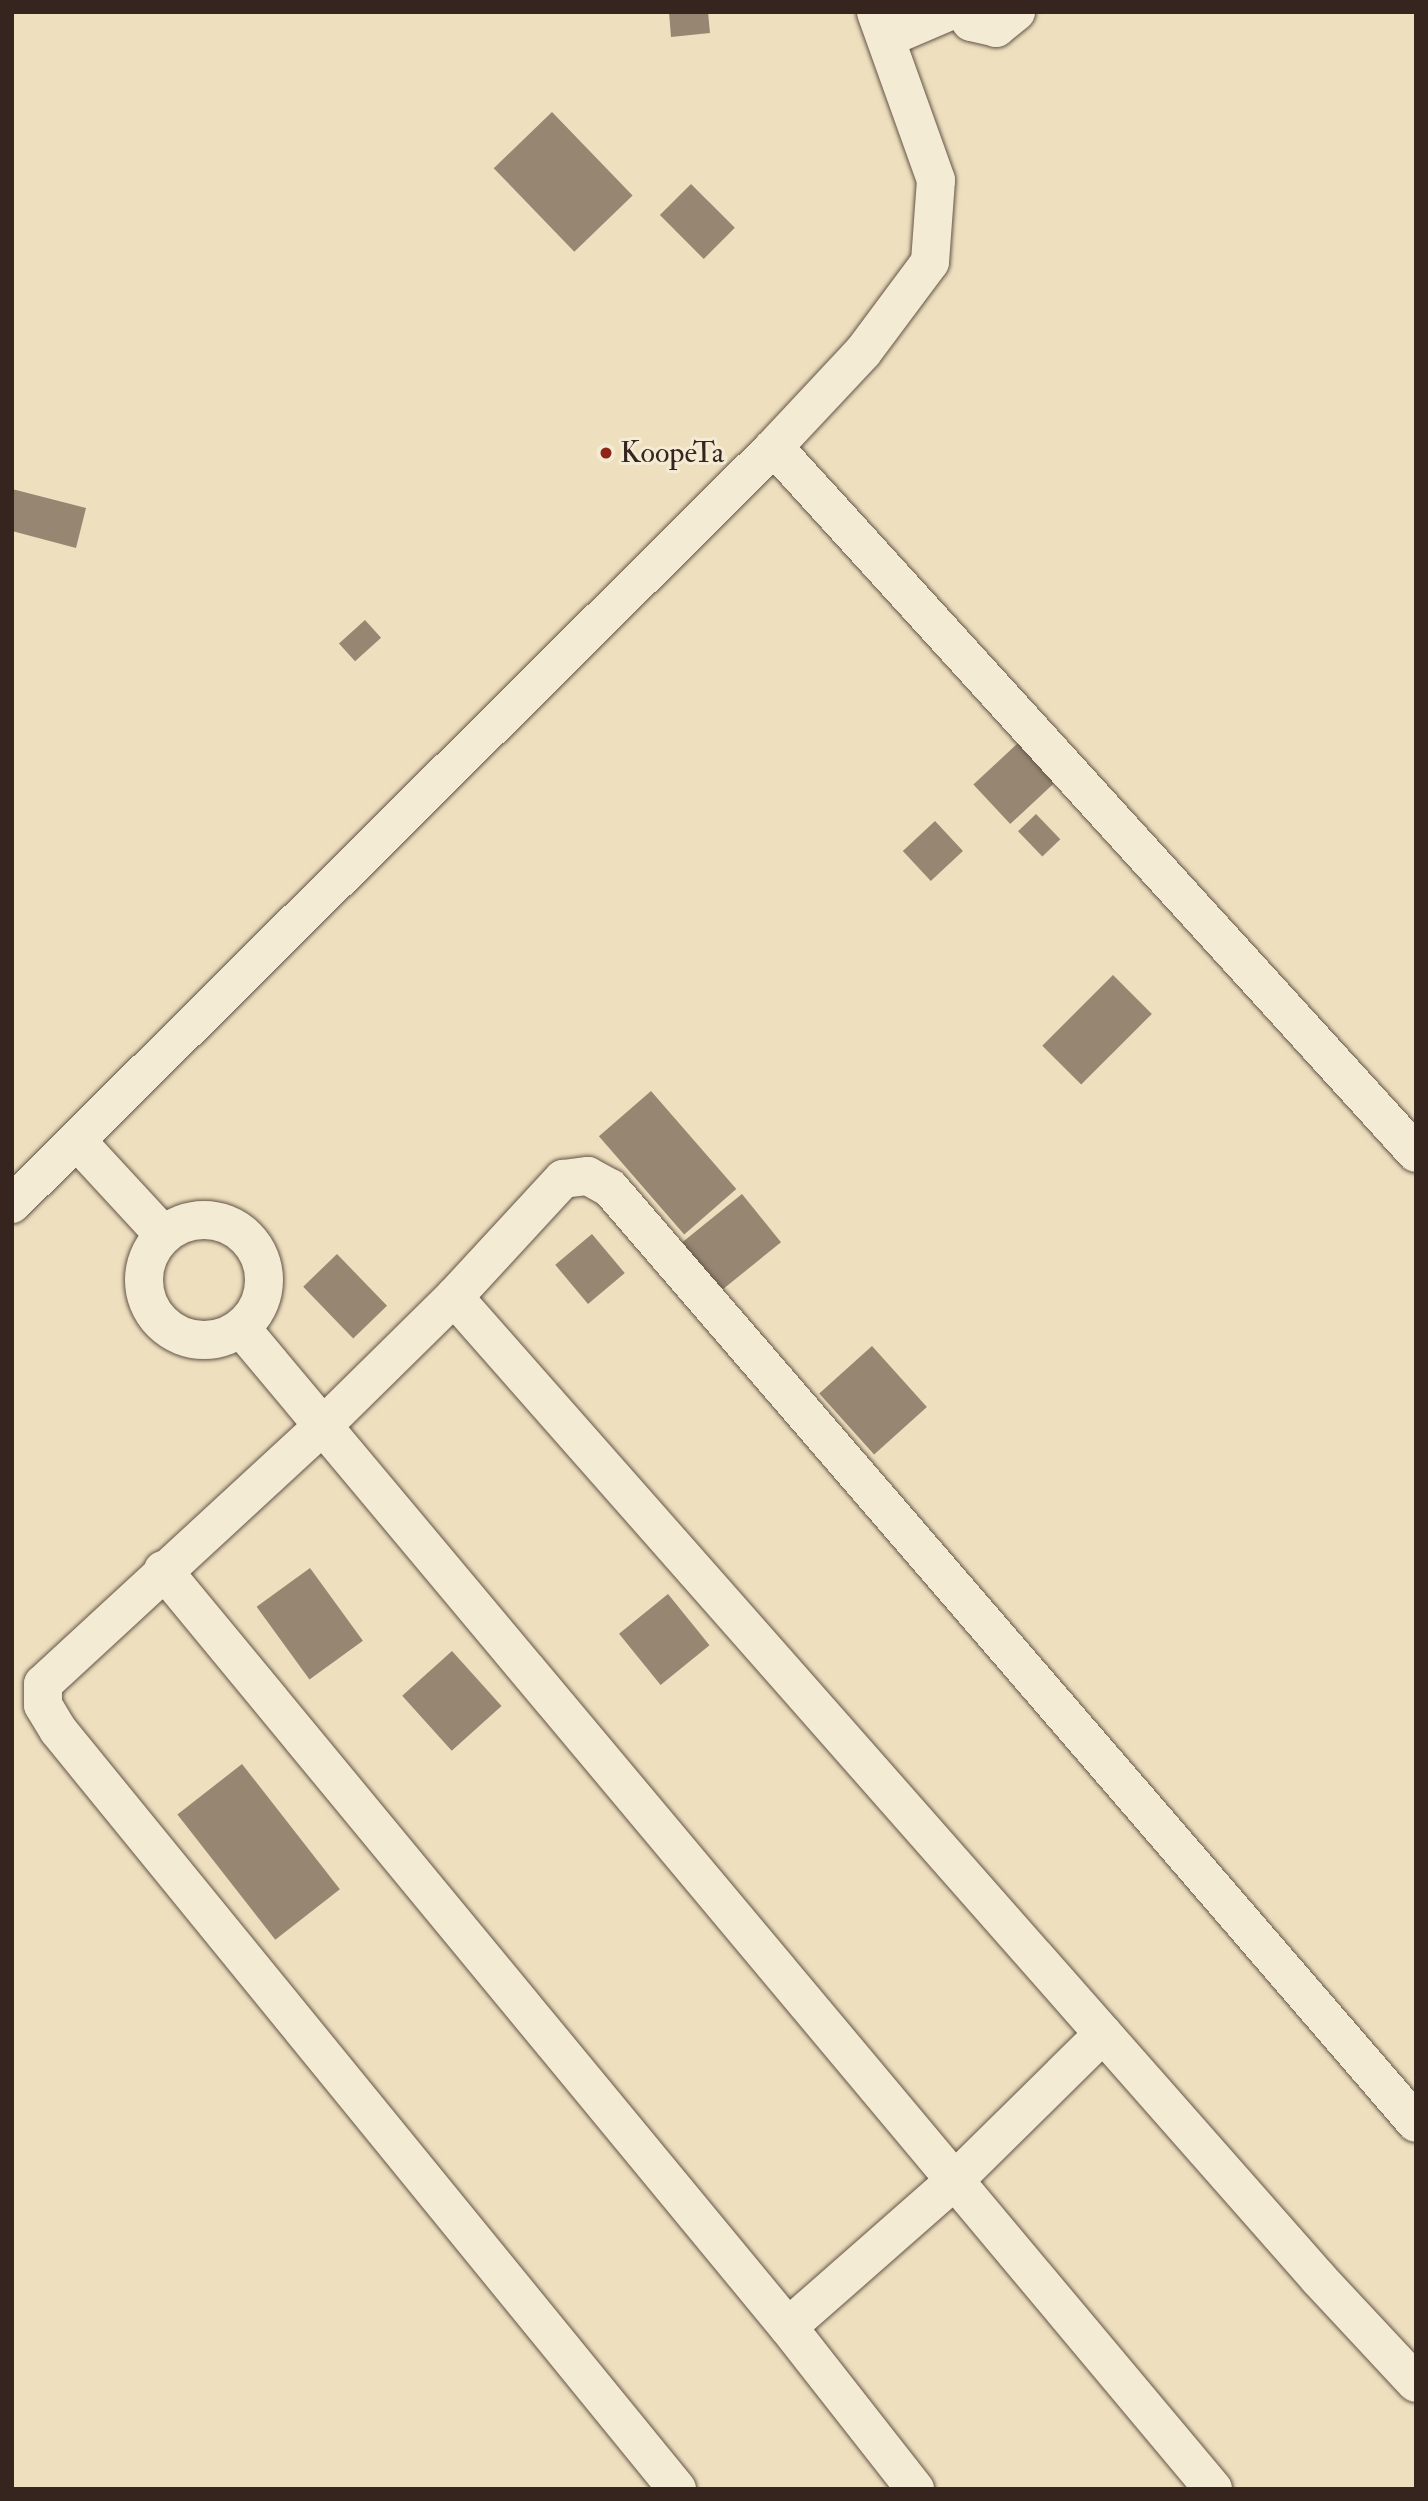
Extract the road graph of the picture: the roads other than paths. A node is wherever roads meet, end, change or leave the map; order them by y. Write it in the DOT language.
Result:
graph roads {
  1 [pos="948,12"];
  2 [pos="964,12"];
  3 [pos="1016,12"];
  4 [pos="882,25"];
  5 [pos="774,447"];
  6 [pos="77,1141"];
  7 [pos="1416,1153"];
  8 [pos="12,1204"];
  9 [pos="162,1233"];
  10 [pos="454,1297"];
  11 [pos="241,1328"];
  12 [pos="323,1426"];
  13 [pos="163,1570"];
  14 [pos="1103,2034"];
  15 [pos="1416,2123"];
  16 [pos="953,2182"];
  17 [pos="788,2327"];
  18 [pos="1416,2383"];
  19 [pos="677,2489"];
  20 [pos="915,2489"];
  21 [pos="1213,2489"];
  1 -- 4 [label="street"];
  2 -- 3 [label="street"];
  4 -- 5 [label="street"];
  5 -- 6 [label="street"];
  5 -- 7 [label="street"];
  6 -- 8 [label="street"];
  6 -- 9 [label="street"];
  9 -- 11 [label="street"];
  9 -- 11 [label="street"];
  10 -- 12 [label="street"];
  10 -- 14 [label="street"];
  10 -- 15 [label="street"];
  11 -- 12 [label="street"];
  12 -- 13 [label="street"];
  12 -- 16 [label="street"];
  13 -- 17 [label="street"];
  13 -- 19 [label="street"];
  14 -- 16 [label="street"];
  14 -- 18 [label="street"];
  16 -- 17 [label="street"];
  16 -- 21 [label="street"];
  17 -- 20 [label="street"];
}
